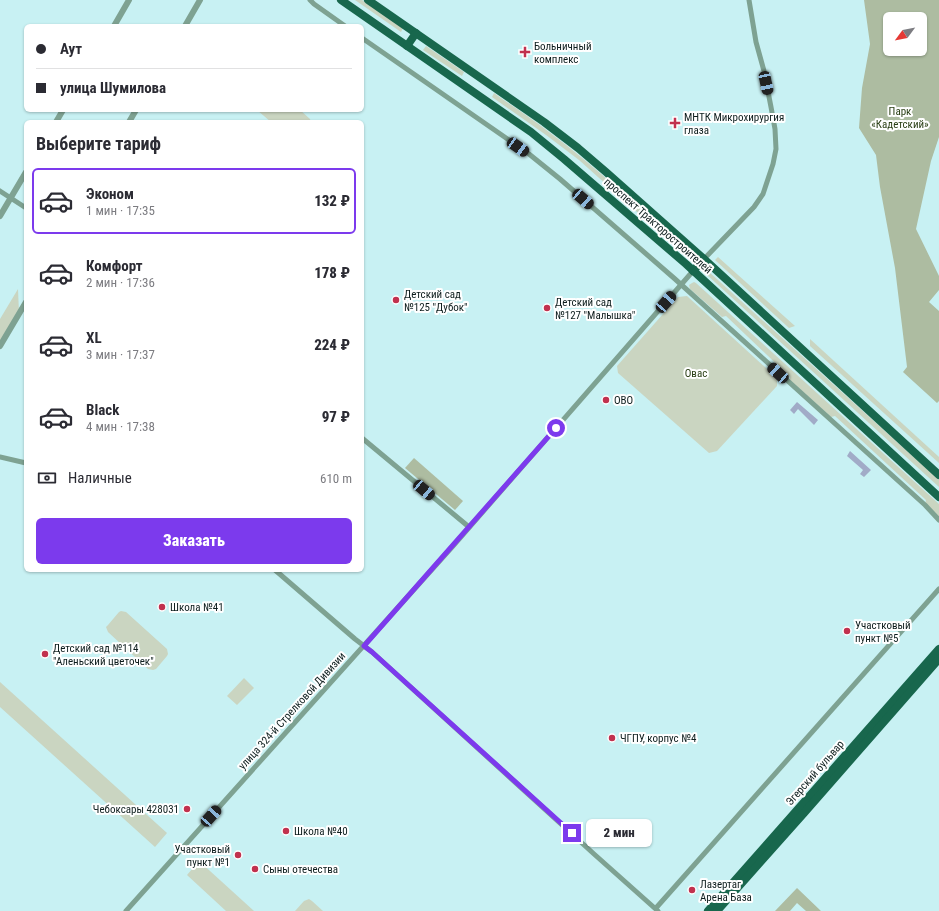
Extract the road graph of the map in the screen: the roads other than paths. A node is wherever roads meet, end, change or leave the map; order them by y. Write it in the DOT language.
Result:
graph roads {
  1 [pos="129,0"];
  2 [pos="200,0"];
  3 [pos="310,0"];
  4 [pos="341,0"];
  5 [pos="368,0"];
  6 [pos="749,0"];
  7 [pos="115,24"];
  8 [pos="186,24"];
  9 [pos="342,24"];
  10 [pos="416,33"];
  11 [pos="364,39"];
  12 [pos="407,46"];
  13 [pos="488,84"];
  14 [pos="480,96"];
  15 [pos="24,175"];
  16 [pos="0,191"];
  17 [pos="10,198"];
  18 [pos="24,207"];
  19 [pos="0,216"];
  20 [pos="704,259"];
  21 [pos="693,271"];
  22 [pos="681,285"];
  23 [pos="24,305"];
  24 [pos="0,346"];
  25 [pos="364,440"];
  26 [pos="0,457"];
  27 [pos="24,463"];
  28 [pos="939,475"];
  29 [pos="939,496"];
  30 [pos="939,520"];
  31 [pos="469,527"];
  32 [pos="277,572"];
  33 [pos="939,589"];
  34 [pos="364,646"];
  35 [pos="939,649"];
  36 [pos="939,659"];
  37 [pos="899,699"];
  38 [pos="802,810"];
  39 [pos="657,910"];
  40 [pos="126,911"];
  41 [pos="708,911"];
  42 [pos="717,911"];
  1 -- 7 [label="street"];
  2 -- 8 [label="street"];
  3 -- 9 [label="street"];
  4 -- 12 [label="main road, проспект Тракторостроителей"];
  5 -- 10 [label="main road, проспект Тракторостроителей"];
  6 -- 20 [label="street"];
  10 -- 12 [label="main road"];
  10 -- 13 [label="main road, проспект Тракторостроителей"];
  11 -- 22 [label="street"];
  12 -- 14 [label="main road, проспект Тракторостроителей"];
  13 -- 14 [label="main road"];
  13 -- 20 [label="main road, проспект Тракторостроителей"];
  14 -- 21 [label="main road, проспект Тракторостроителей"];
  15 -- 17 [label="street"];
  16 -- 17 [label="street"];
  17 -- 18 [label="street"];
  17 -- 19 [label="street"];
  20 -- 21 [label="main road"];
  20 -- 28 [label="main road, проспект Тракторостроителей"];
  21 -- 22 [label="street, улица 324-й Стрелковой Дивизии"];
  21 -- 29 [label="main road, проспект Тракторостроителей"];
  22 -- 30 [label="street"];
  22 -- 31 [label="street, улица 324-й Стрелковой Дивизии"];
  23 -- 24 [label="street"];
  25 -- 31 [label="street"];
  26 -- 27 [label="street"];
  31 -- 34 [label="street, улица 324-й Стрелковой Дивизии"];
  32 -- 34 [label="street"];
  33 -- 39 [label="street"];
  34 -- 39 [label="street"];
  34 -- 40 [label="street, улица 324-й Стрелковой Дивизии"];
  35 -- 37 [label="main road, Эгерский бульвар"];
  36 -- 37 [label="main road, Эгерский бульвар"];
  37 -- 38 [label="main road, Эгерский бульвар"];
  38 -- 41 [label="main road, Эгерский бульвар"];
  38 -- 42 [label="main road, Эгерский бульвар"];
}
